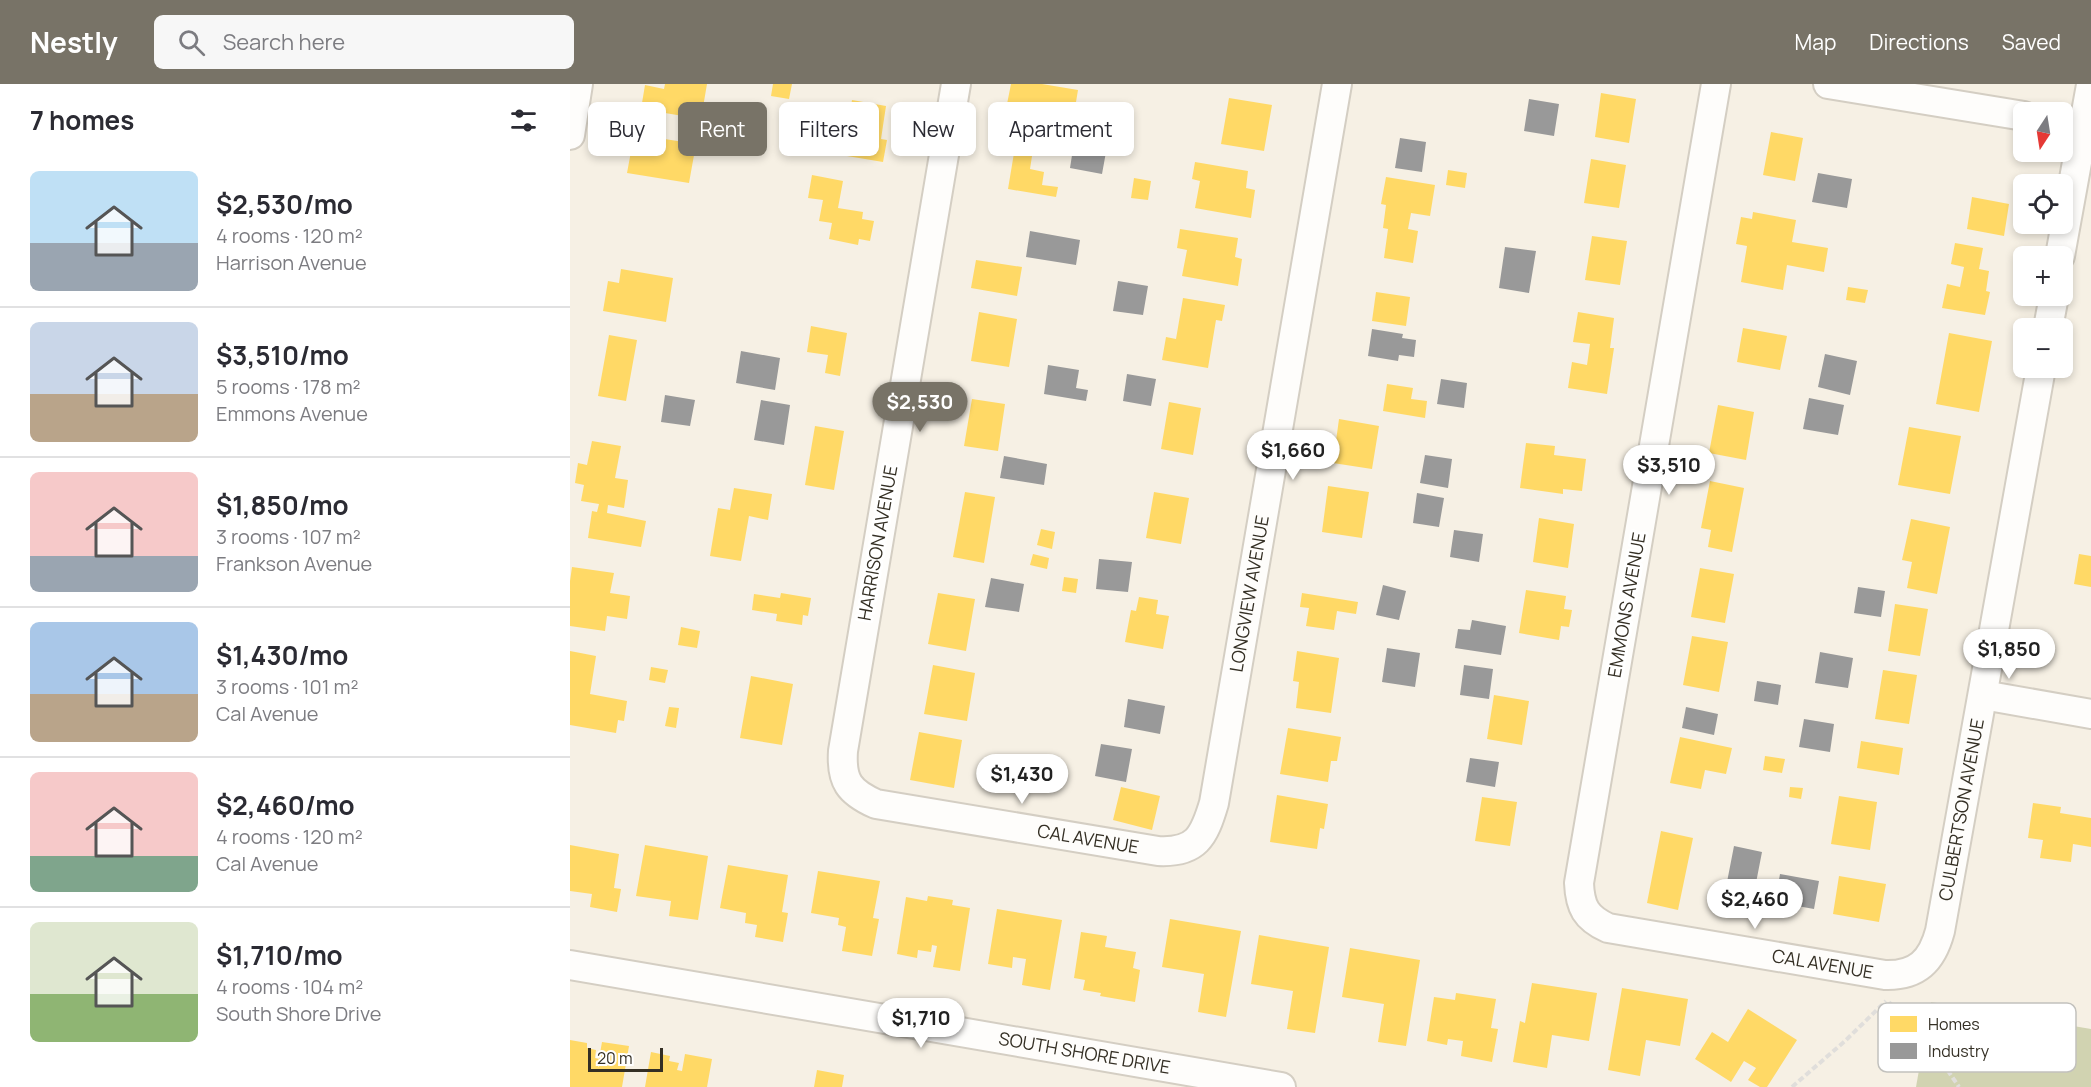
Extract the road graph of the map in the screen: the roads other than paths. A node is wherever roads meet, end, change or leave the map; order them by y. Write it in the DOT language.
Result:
graph roads {
  1 [pos="578,84"];
  2 [pos="956,84"];
  3 [pos="1337,84"];
  4 [pos="1716,84"];
  5 [pos="1828,84"];
  6 [pos="2091,85"];
  7 [pos="2013,114"];
  8 [pos="2079,126"];
  9 [pos="570,135"];
  10 [pos="2061,246"];
  11 [pos="2039,378"];
  12 [pos="1983,695"];
  13 [pos="2091,714"];
  14 [pos="850,788"];
  15 [pos="1189,847"];
  16 [pos="1586,912"];
  17 [pos="570,965"];
  18 [pos="1922,965"];
  19 [pos="1281,1087"];
  1 -- 9 [label="street"];
  2 -- 14 [label="street, HARRISON AVENUE"];
  3 -- 15 [label="street, LONGVIEW AVENUE"];
  4 -- 16 [label="street, EMMONS AVENUE"];
  5 -- 7 [label="street"];
  6 -- 8 [label="street"];
  8 -- 10 [label="street"];
  11 -- 12 [label="street, CULBERTSON AVENUE"];
  12 -- 13 [label="street"];
  12 -- 18 [label="street, CULBERTSON AVENUE"];
  14 -- 15 [label="street, CAL AVENUE"];
  16 -- 18 [label="street, CAL AVENUE"];
  17 -- 19 [label="street, SOUTH SHORE DRIVE"];
}
